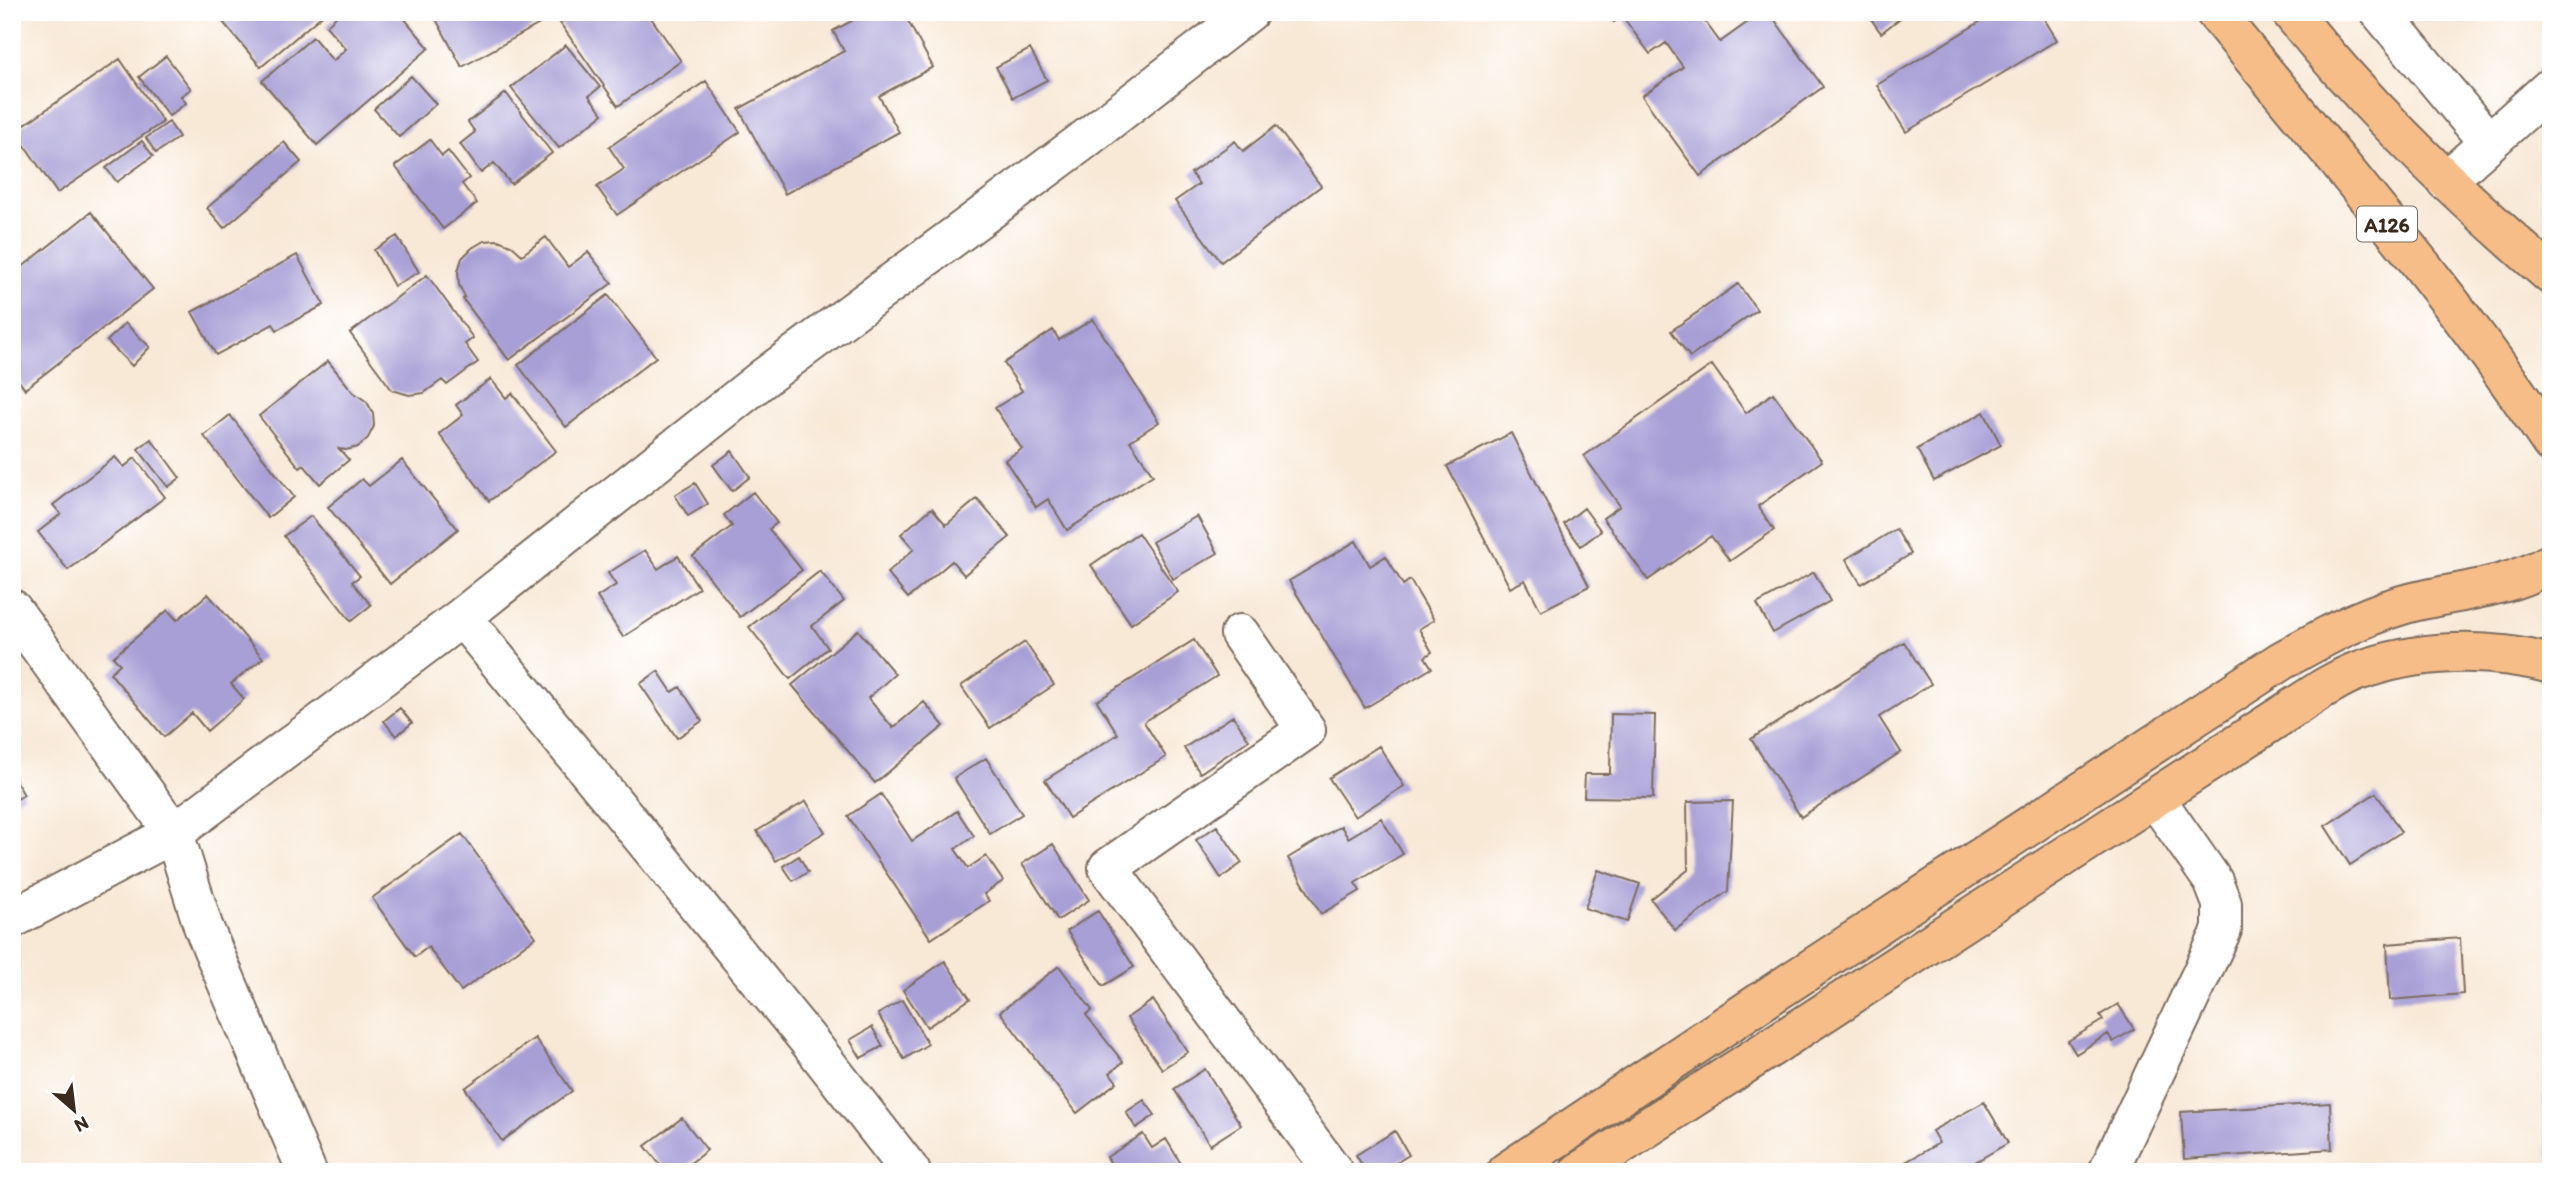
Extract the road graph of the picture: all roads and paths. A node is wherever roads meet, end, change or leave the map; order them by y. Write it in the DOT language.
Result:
graph roads {
  1 [pos="1248,12"];
  2 [pos="2216,12"];
  3 [pos="2291,12"];
  4 [pos="2380,12"];
  5 [pos="2551,87"];
  6 [pos="2488,142"];
  7 [pos="2446,181"];
  8 [pos="2551,275"];
  9 [pos="2551,443"];
  10 [pos="2551,563"];
  11 [pos="12,609"];
  12 [pos="462,617"];
  13 [pos="1240,635"];
  14 [pos="2551,664"];
  15 [pos="2155,798"];
  16 [pos="174,833"];
  17 [pos="12,919"];
  18 [pos="307,1172"];
  19 [pos="911,1172"];
  20 [pos="1334,1172"];
  21 [pos="1506,1172"];
  22 [pos="1579,1172"];
  23 [pos="2108,1172"];
  1 -- 12 [label="street"];
  2 -- 9 [label="main road, A126"];
  3 -- 7 [label="main road"];
  4 -- 6 [label="street"];
  5 -- 6 [label="street"];
  6 -- 7 [label="street"];
  7 -- 8 [label="main road"];
  10 -- 21 [label="main road"];
  11 -- 16 [label="street"];
  12 -- 16 [label="street"];
  12 -- 19 [label="street"];
  13 -- 20 [label="street"];
  14 -- 15 [label="main road"];
  15 -- 22 [label="main road"];
  15 -- 23 [label="street"];
  16 -- 17 [label="street"];
  16 -- 18 [label="street"];
}
